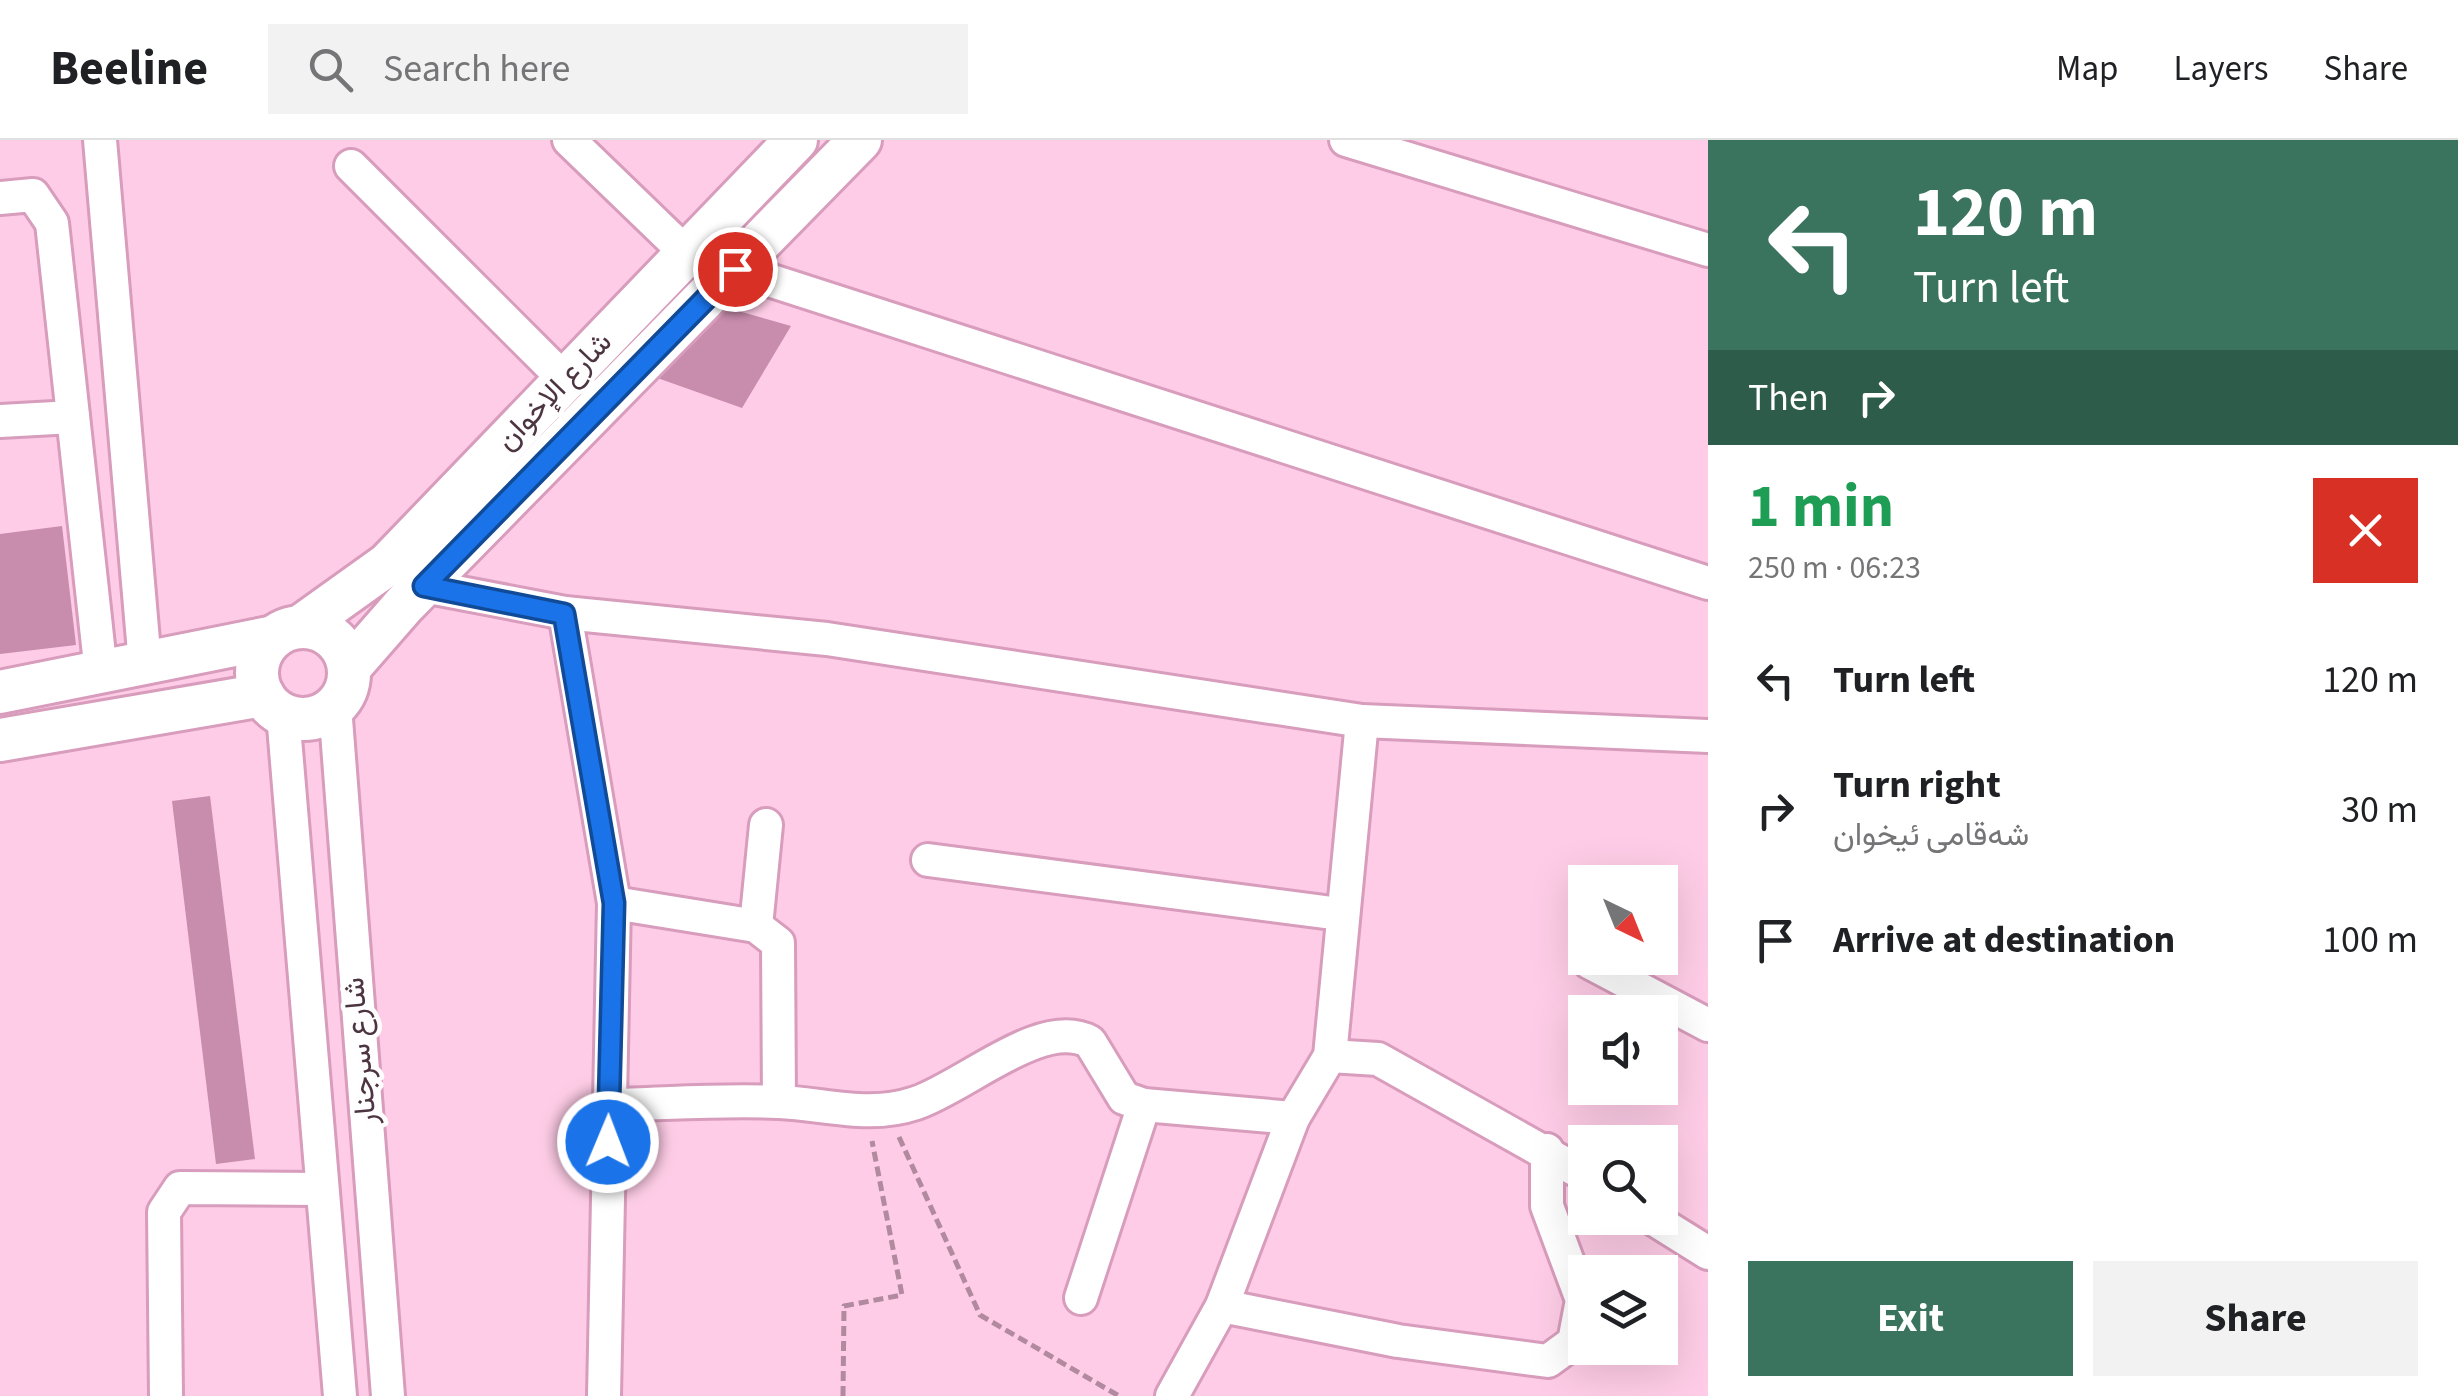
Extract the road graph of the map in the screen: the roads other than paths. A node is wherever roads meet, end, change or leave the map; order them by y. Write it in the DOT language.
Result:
graph roads {
  1 [pos="100,140"];
  2 [pos="570,140"];
  3 [pos="796,140"];
  4 [pos="860,140"];
  5 [pos="1346,140"];
  6 [pos="352,166"];
  7 [pos="0,198"];
  8 [pos="1708,250"];
  9 [pos="686,253"];
  10 [pos="735,269"];
  11 [pos="565,380"];
  12 [pos="73,417"];
  13 [pos="0,421"];
  14 [pos="1708,584"];
  15 [pos="424,586"];
  16 [pos="564,614"];
  17 [pos="287,632"];
  18 [pos="145,664"];
  19 [pos="101,673"];
  20 [pos="342,687"];
  21 [pos="0,692"];
  22 [pos="273,704"];
  23 [pos="1362,721"];
  24 [pos="1708,736"];
  25 [pos="0,740"];
  26 [pos="340,802"];
  27 [pos="294,810"];
  28 [pos="766,825"];
  29 [pos="928,860"];
  30 [pos="614,903"];
  31 [pos="1340,914"];
  32 [pos="756,926"];
  33 [pos="1614,975"];
  34 [pos="1708,1025"];
  35 [pos="1330,1056"];
  36 [pos="779,1102"];
  37 [pos="609,1105"];
  38 [pos="1144,1105"];
  39 [pos="1293,1118"];
  40 [pos="1547,1150"];
  41 [pos="1568,1163"];
  42 [pos="320,1189"];
  43 [pos="1678,1235"];
  44 [pos="1708,1254"];
  45 [pos="1081,1298"];
  46 [pos="1222,1306"];
  47 [pos="166,1396"];
  48 [pos="340,1396"];
  49 [pos="388,1396"];
  50 [pos="604,1396"];
  51 [pos="1172,1396"];
  1 -- 18 [label="street"];
  2 -- 9 [label="street"];
  3 -- 9 [label="main road, شارع الإخوان"];
  4 -- 10 [label="main road"];
  5 -- 8 [label="street"];
  6 -- 11 [label="street"];
  7 -- 12 [label="street"];
  9 -- 11 [label="main road, شارع الإخوان"];
  10 -- 14 [label="street"];
  10 -- 15 [label="main road"];
  11 -- 17 [label="main road, شارع الإخوان"];
  12 -- 13 [label="street"];
  12 -- 19 [label="street"];
  15 -- 16 [label="street"];
  15 -- 20 [label="main road"];
  16 -- 23 [label="street"];
  16 -- 30 [label="street"];
  17 -- 18 [label="main road"];
  17 -- 20 [label="main road"];
  17 -- 22 [label="main road"];
  18 -- 19 [label="main road"];
  19 -- 21 [label="main road"];
  20 -- 22 [label="main road"];
  20 -- 26 [label="street, شارع سرجنار"];
  22 -- 25 [label="main road"];
  22 -- 27 [label="street, شارع سرجنار"];
  23 -- 24 [label="street"];
  23 -- 31 [label="street"];
  26 -- 27 [label="street"];
  26 -- 49 [label="street, شارع سرجنار"];
  27 -- 42 [label="street, شارع سرجنار"];
  28 -- 32 [label="street"];
  29 -- 31 [label="street"];
  30 -- 32 [label="street"];
  30 -- 37 [label="street"];
  31 -- 35 [label="street"];
  32 -- 36 [label="street"];
  33 -- 34 [label="street"];
  35 -- 39 [label="street"];
  35 -- 40 [label="street"];
  36 -- 37 [label="street"];
  36 -- 38 [label="street"];
  37 -- 50 [label="street"];
  38 -- 39 [label="street"];
  38 -- 45 [label="street"];
  39 -- 46 [label="street"];
  40 -- 41 [label="street"];
  40 -- 46 [label="street"];
  42 -- 47 [label="street"];
  42 -- 48 [label="street, شارع سرجنار"];
  43 -- 44 [label="street"];
  46 -- 51 [label="street"];
}
